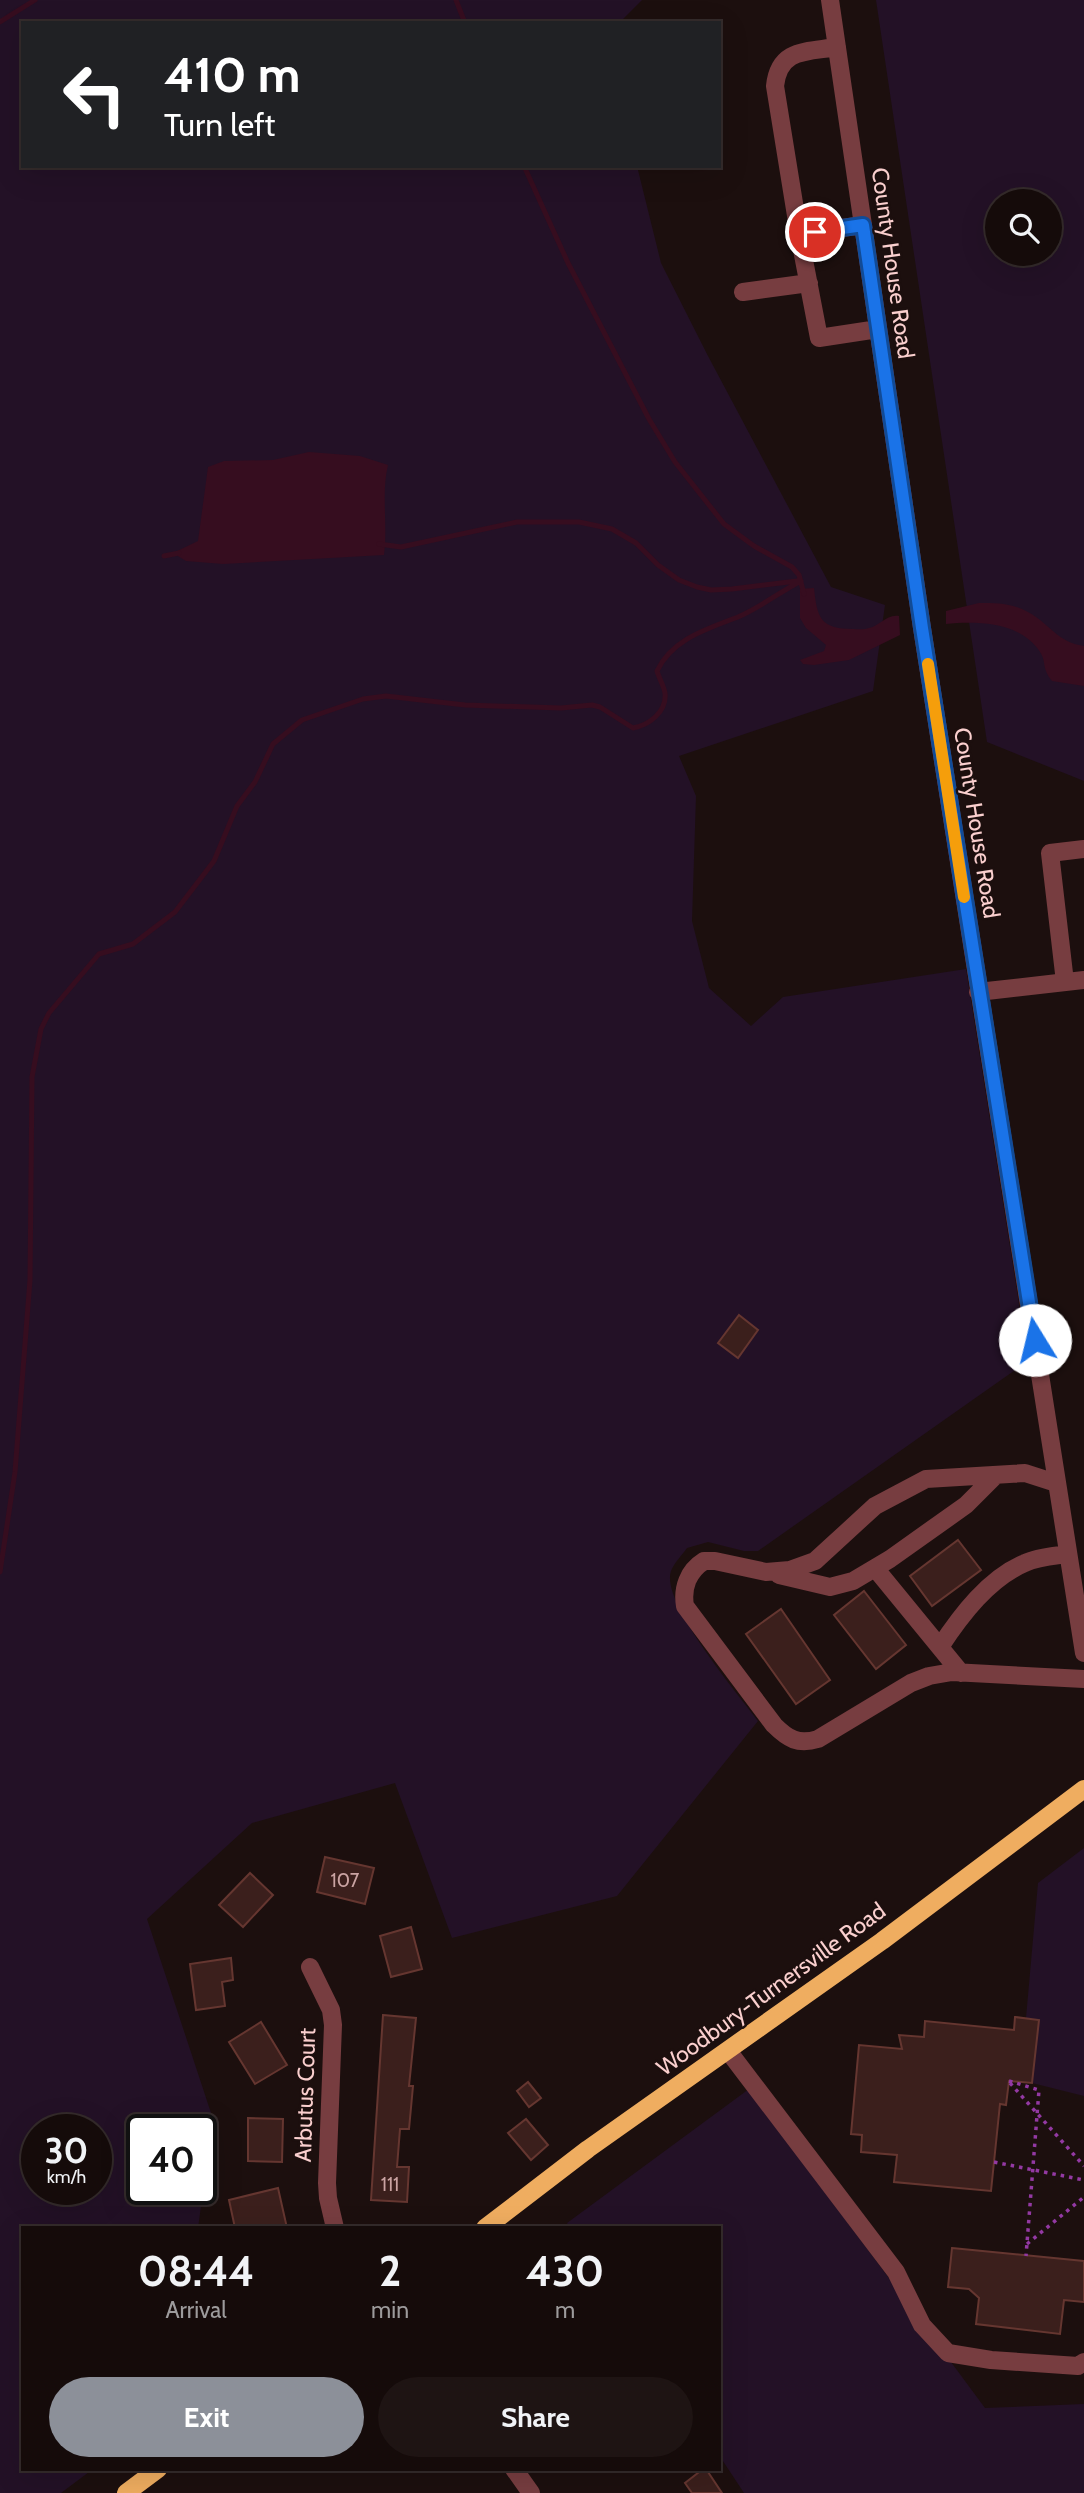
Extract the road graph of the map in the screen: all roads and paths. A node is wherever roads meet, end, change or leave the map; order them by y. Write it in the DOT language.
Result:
graph roads {
  1 [pos="830,0"];
  2 [pos="837,47"];
  3 [pos="863,225"];
  4 [pos="799,234"];
  5 [pos="809,283"];
  6 [pos="743,292"];
  7 [pos="878,329"];
  8 [pos="1084,849"];
  9 [pos="1084,980"];
  10 [pos="1065,982"];
  11 [pos="978,992"];
  12 [pos="996,1475"];
  13 [pos="1056,1483"];
  14 [pos="1068,1554"];
  15 [pos="875,1568"];
  16 [pos="764,1571"];
  17 [pos="940,1647"];
  18 [pos="1084,1653"];
  19 [pos="961,1672"];
  20 [pos="1084,1679"];
  21 [pos="1084,1789"];
  22 [pos="310,1967"];
  23 [pos="729,2052"];
  24 [pos="1037,2113"];
  25 [pos="994,2162"];
  26 [pos="1084,2166"];
  27 [pos="1033,2170"];
  28 [pos="1084,2180"];
  29 [pos="1084,2197"];
  30 [pos="492,2223"];
  31 [pos="335,2226"];
  32 [pos="1027,2244"];
  33 [pos="1026,2256"];
  34 [pos="1084,2362"];
  35 [pos="155,2471"];
  36 [pos="515,2471"];
  37 [pos="126,2493"];
  38 [pos="531,2493"];
  1 -- 2 [label="street, County House Road"];
  2 -- 3 [label="street, County House Road"];
  2 -- 4 [label="street"];
  3 -- 4 [label="street"];
  3 -- 7 [label="street, County House Road"];
  4 -- 5 [label="street"];
  5 -- 6 [label="street"];
  5 -- 7 [label="street"];
  7 -- 11 [label="street, County House Road"];
  8 -- 10 [label="street"];
  9 -- 10 [label="street"];
  10 -- 11 [label="street"];
  11 -- 13 [label="street, County House Road"];
  12 -- 13 [label="street"];
  12 -- 15 [label="street"];
  12 -- 16 [label="street"];
  13 -- 14 [label="street, County House Road"];
  14 -- 17 [label="street"];
  14 -- 18 [label="street, County House Road"];
  15 -- 16 [label="street"];
  15 -- 17 [label="street"];
  16 -- 19 [label="street"];
  17 -- 19 [label="street"];
  19 -- 20 [label="street"];
  21 -- 23 [label="main road, Woodbury-Turnersville Road"];
  22 -- 31 [label="street, Arbutus Court"];
  23 -- 30 [label="main road, Woodbury-Turnersville Road"];
  23 -- 34 [label="street"];
  24 -- 24 [label="path"];
  24 -- 26 [label="path"];
  24 -- 27 [label="path"];
  25 -- 27 [label="path"];
  27 -- 28 [label="path"];
  27 -- 32 [label="path"];
  29 -- 32 [label="path"];
  32 -- 33 [label="path"];
  35 -- 37 [label="main road"];
  36 -- 38 [label="street"];
}
